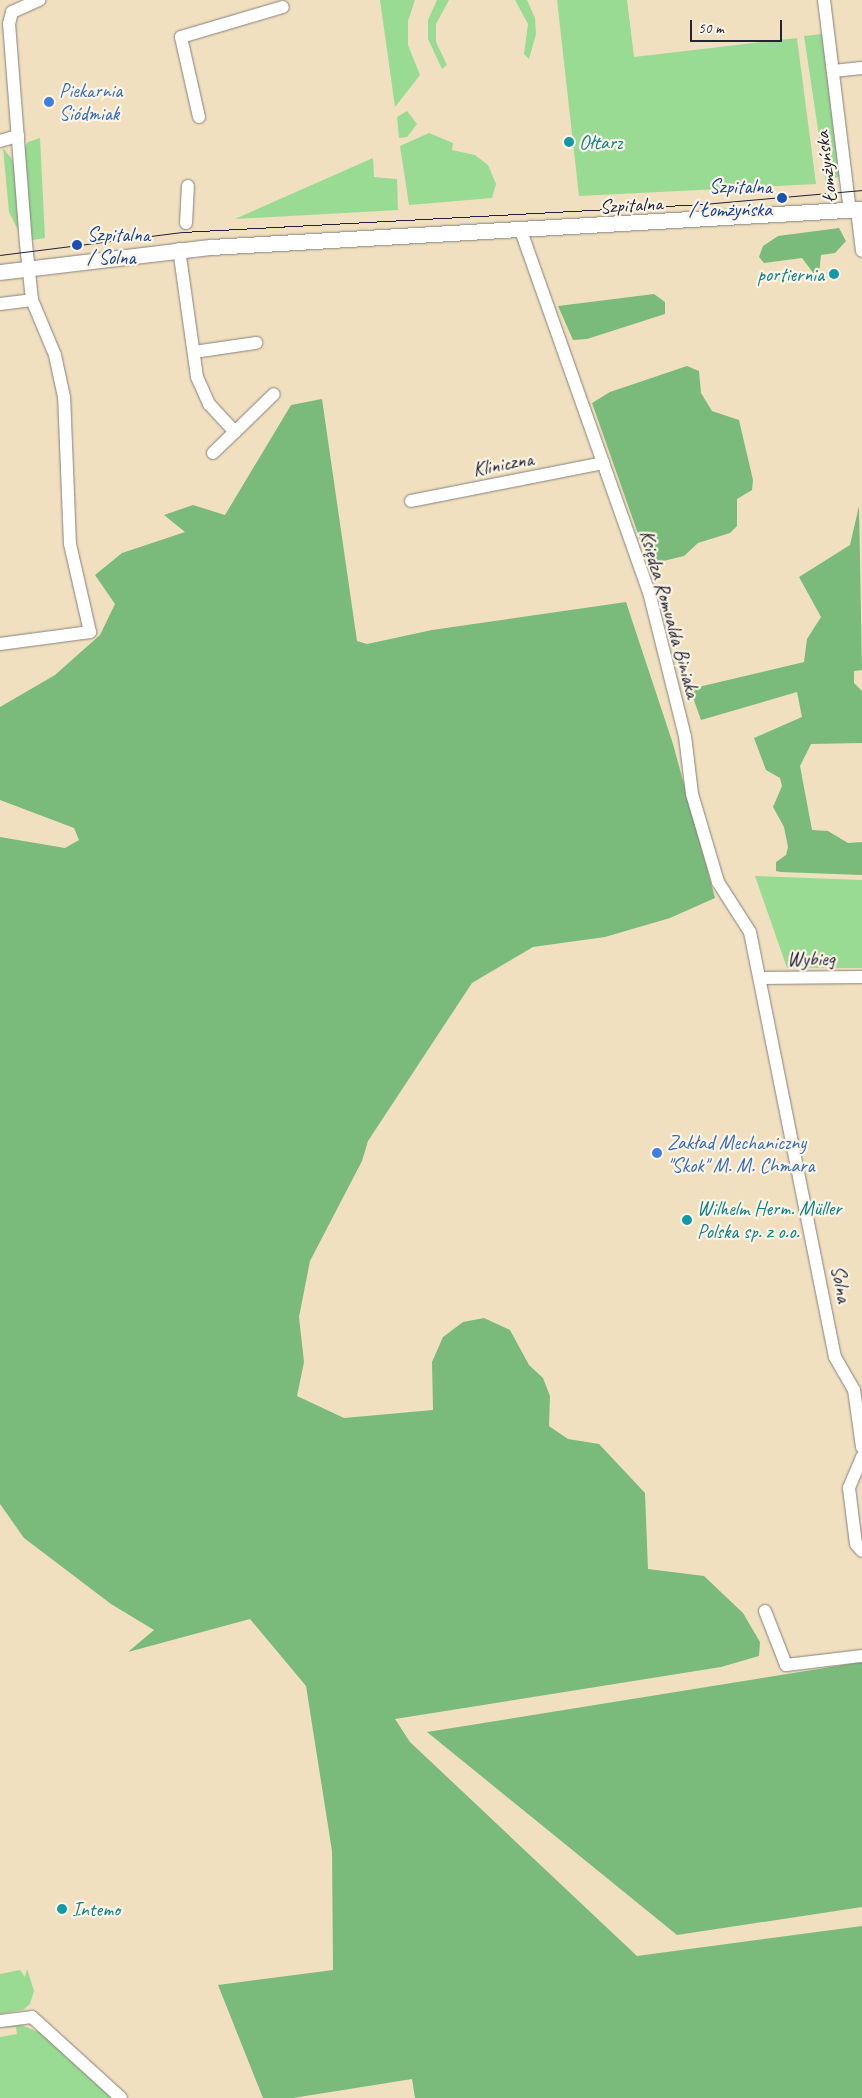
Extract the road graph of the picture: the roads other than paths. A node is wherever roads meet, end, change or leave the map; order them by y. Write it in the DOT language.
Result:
graph roads {
  1 [pos="39,0"];
  2 [pos="824,0"];
  3 [pos="283,7"];
  4 [pos="862,68"];
  5 [pos="833,72"];
  6 [pos="199,117"];
  7 [pos="18,136"];
  8 [pos="0,141"];
  9 [pos="188,186"];
  10 [pos="856,210"];
  11 [pos="186,223"];
  12 [pos="521,231"];
  13 [pos="180,249"];
  14 [pos="862,251"];
  15 [pos="28,269"];
  16 [pos="0,272"];
  17 [pos="32,300"];
  18 [pos="0,304"];
  19 [pos="256,343"];
  20 [pos="194,352"];
  21 [pos="274,394"];
  22 [pos="235,432"];
  23 [pos="213,453"];
  24 [pos="603,463"];
  25 [pos="411,501"];
  26 [pos="0,644"];
  27 [pos="862,977"];
  28 [pos="760,978"];
  29 [pos="862,1447"];
  30 [pos="862,1457"];
  31 [pos="862,1550"];
  32 [pos="765,1612"];
  33 [pos="862,1656"];
  34 [pos="0,2021"];
  35 [pos="121,2098"];
  1 -- 7 [label="street"];
  2 -- 5 [label="street, Łomżyńska"];
  3 -- 6 [label="street"];
  4 -- 5 [label="street"];
  5 -- 10 [label="street, Łomżyńska"];
  7 -- 8 [label="street"];
  7 -- 15 [label="street"];
  9 -- 11 [label="street"];
  10 -- 12 [label="street, Szpitalna"];
  10 -- 14 [label="street, Łomżyńska"];
  12 -- 13 [label="street, Szpitalna"];
  12 -- 24 [label="street, Księdza Romualda Biniaka"];
  13 -- 15 [label="street, Szpitalna"];
  13 -- 20 [label="street"];
  15 -- 16 [label="street, Szpitalna"];
  15 -- 17 [label="street"];
  17 -- 18 [label="street"];
  17 -- 26 [label="street"];
  19 -- 20 [label="street"];
  20 -- 22 [label="street"];
  21 -- 22 [label="street"];
  22 -- 23 [label="street"];
  24 -- 25 [label="street, Kliniczna"];
  24 -- 28 [label="street, Księdza Romualda Biniaka"];
  27 -- 28 [label="street, Wybieg"];
  28 -- 29 [label="street, Solna"];
  30 -- 31 [label="street"];
  32 -- 33 [label="street"];
  34 -- 35 [label="street"];
}
